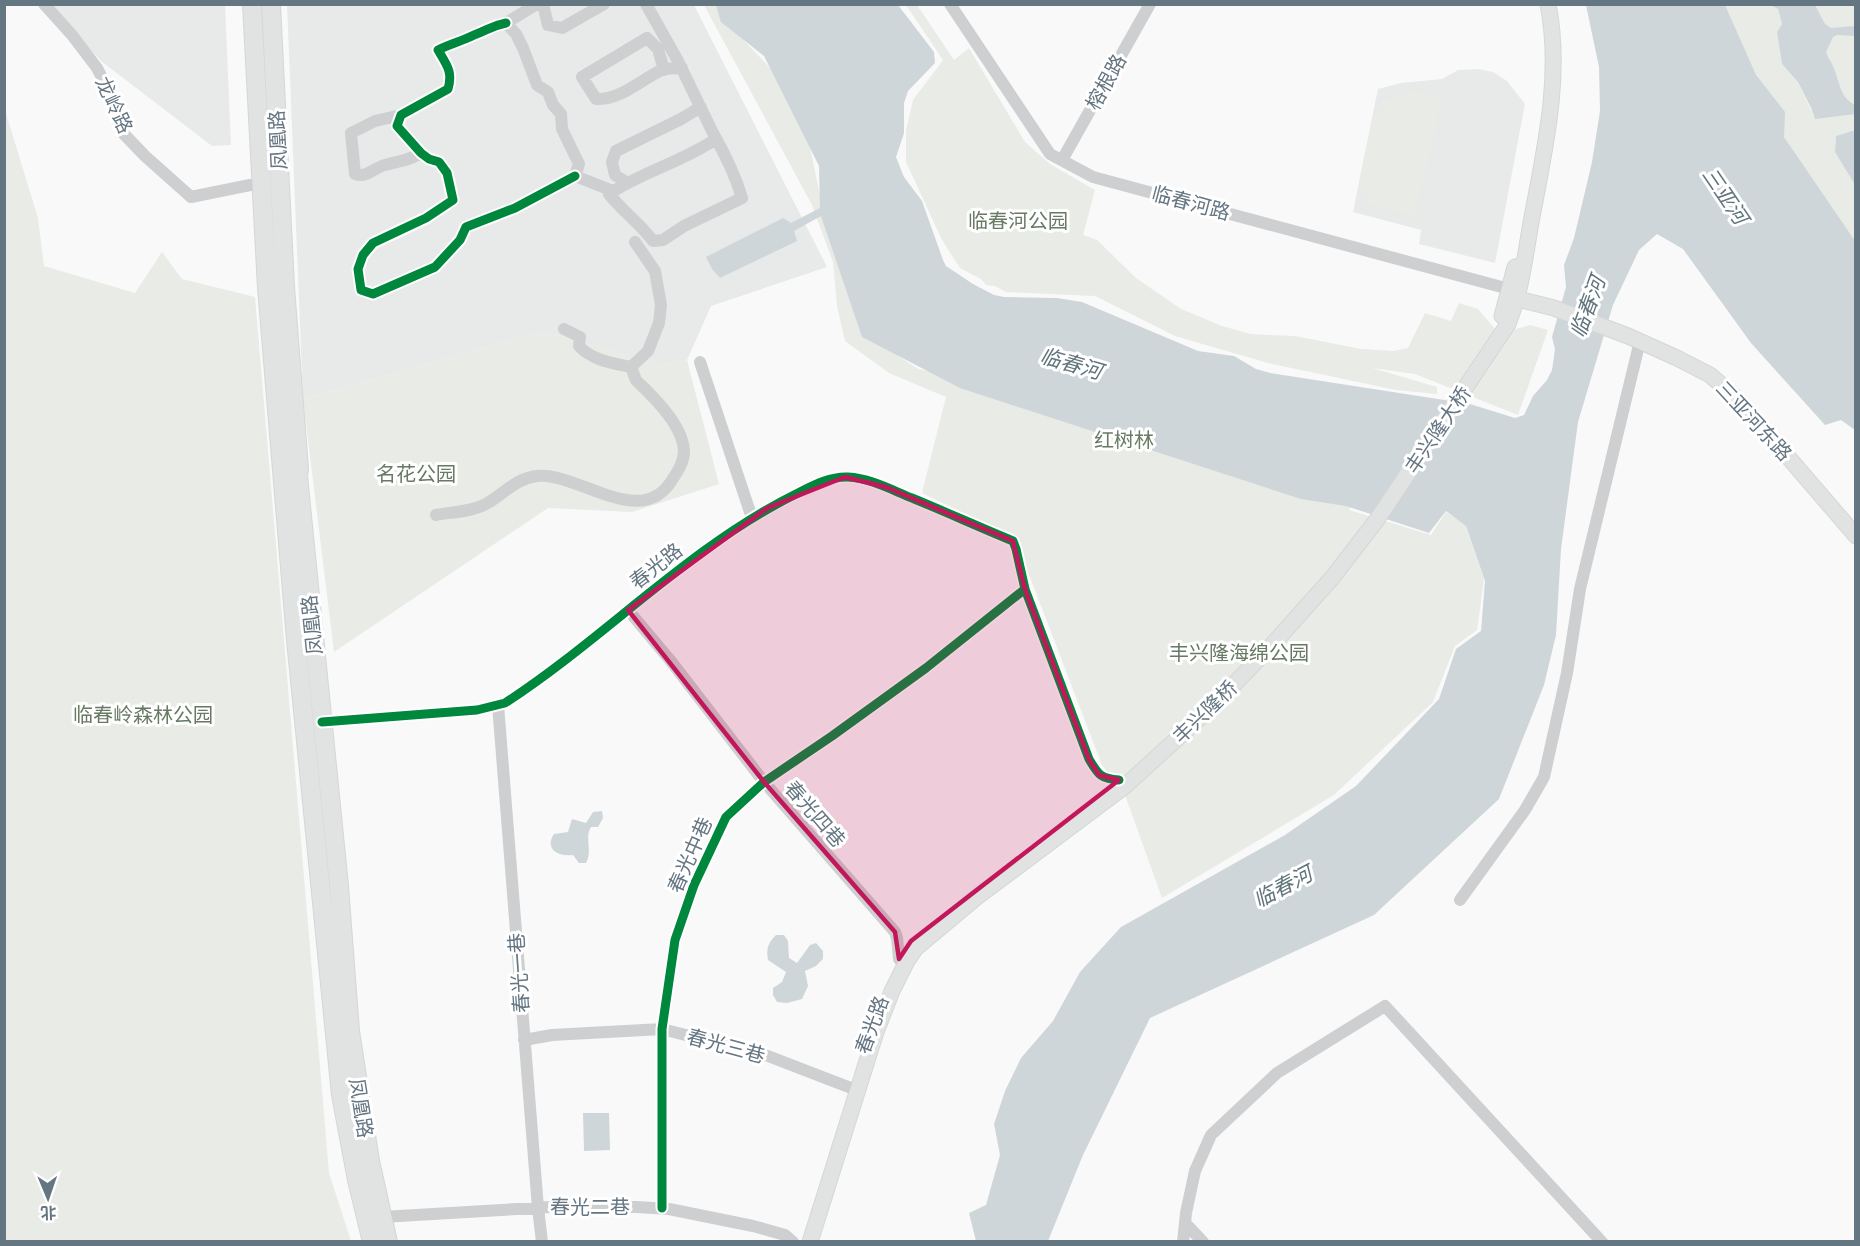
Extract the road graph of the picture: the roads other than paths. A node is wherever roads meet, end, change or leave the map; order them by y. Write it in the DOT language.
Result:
graph roads {
  1 [pos="44,4"];
  2 [pos="252,4"];
  3 [pos="271,4"];
  4 [pos="537,4"];
  5 [pos="543,4"];
  6 [pos="604,4"];
  7 [pos="646,4"];
  8 [pos="950,4"];
  9 [pos="1150,4"];
  10 [pos="1540,4"];
  11 [pos="1548,4"];
  12 [pos="506,23"];
  13 [pos="682,68"];
  14 [pos="664,70"];
  15 [pos="701,107"];
  16 [pos="401,115"];
  17 [pos="716,139"];
  18 [pos="421,153"];
  19 [pos="1062,160"];
  20 [pos="575,176"];
  21 [pos="626,182"];
  22 [pos="262,185"];
  23 [pos="613,191"];
  24 [pos="635,242"];
  25 [pos="276,288"];
  26 [pos="1516,293"];
  27 [pos="564,329"];
  28 [pos="1633,335"];
  29 [pos="700,362"];
  30 [pos="632,367"];
  31 [pos="436,515"];
  32 [pos="752,518"];
  33 [pos="1856,523"];
  34 [pos="1361,532"];
  35 [pos="1856,536"];
  36 [pos="1025,589"];
  37 [pos="628,610"];
  38 [pos="498,705"];
  39 [pos="322,722"];
  40 [pos="1128,776"];
  41 [pos="764,782"];
  42 [pos="1460,900"];
  43 [pos="898,959"];
  44 [pos="662,1029"];
  45 [pos="525,1040"];
  46 [pos="850,1088"];
  47 [pos="538,1208"];
  48 [pos="662,1208"];
  49 [pos="382,1217"];
  50 [pos="1185,1223"];
  51 [pos="372,1242"];
  52 [pos="388,1242"];
  53 [pos="542,1242"];
  54 [pos="793,1242"];
  55 [pos="803,1242"];
  56 [pos="810,1242"];
  57 [pos="1183,1242"];
  58 [pos="1203,1242"];
  59 [pos="1602,1242"];
  1 -- 22 [label="street, 龙岭路"];
  2 -- 22 [label="highway, 凤凰路"];
  3 -- 25 [label="highway, 凤凰路"];
  4 -- 12 [label="street"];
  5 -- 6 [label="street"];
  7 -- 13 [label="street"];
  8 -- 19 [label="street, 临春河路"];
  9 -- 19 [label="street, 榕根路"];
  10 -- 26 [label="main road"];
  11 -- 26 [label="main road"];
  12 -- 16 [label="street"];
  12 -- 20 [label="street"];
  13 -- 14 [label="street"];
  13 -- 15 [label="street"];
  14 -- 14 [label="street"];
  15 -- 17 [label="street"];
  15 -- 21 [label="street"];
  16 -- 18 [label="street"];
  16 -- 18 [label="street"];
  17 -- 21 [label="street"];
  17 -- 23 [label="street"];
  18 -- 20 [label="street"];
  19 -- 26 [label="street, 临春河路"];
  20 -- 23 [label="street"];
  21 -- 23 [label="street"];
  22 -- 25 [label="highway, 凤凰路"];
  24 -- 30 [label="street"];
  25 -- 39 [label="highway, 凤凰路"];
  25 -- 51 [label="highway, 凤凰路"];
  26 -- 28 [label="main road"];
  26 -- 34 [label="main road, 丰兴隆大桥"];
  27 -- 30 [label="street"];
  28 -- 33 [label="main road, 三亚河东路"];
  28 -- 35 [label="main road, 三亚河东路"];
  28 -- 42 [label="street"];
  29 -- 32 [label="street"];
  30 -- 31 [label="street"];
  32 -- 36 [label="street, 春光路"];
  32 -- 37 [label="street, 春光路"];
  34 -- 40 [label="main road, 丰兴隆桥"];
  36 -- 40 [label="street"];
  36 -- 41 [label="street, 春光中巷"];
  37 -- 38 [label="street, 春光路"];
  37 -- 41 [label="street, 春光四巷"];
  38 -- 39 [label="street, 春光路"];
  38 -- 45 [label="street, 春光一巷"];
  39 -- 49 [label="highway, 凤凰路"];
  40 -- 43 [label="main road, 春光路"];
  40 -- 56 [label="main road, 春光路"];
  41 -- 43 [label="street, 春光四巷"];
  41 -- 44 [label="street, 春光中巷"];
  43 -- 46 [label="main road, 春光路"];
  44 -- 45 [label="street, 春光三巷"];
  44 -- 46 [label="street, 春光三巷"];
  44 -- 48 [label="street, 春光中巷"];
  45 -- 47 [label="street, 春光一巷"];
  46 -- 55 [label="main road, 春光路"];
  47 -- 48 [label="street, 春光二巷"];
  47 -- 49 [label="street, 春光二巷"];
  47 -- 53 [label="street, 春光一巷"];
  48 -- 54 [label="street, 春光二巷"];
  49 -- 52 [label="highway, 凤凰路"];
  50 -- 57 [label="street"];
  50 -- 58 [label="street"];
  50 -- 59 [label="street"];
}
